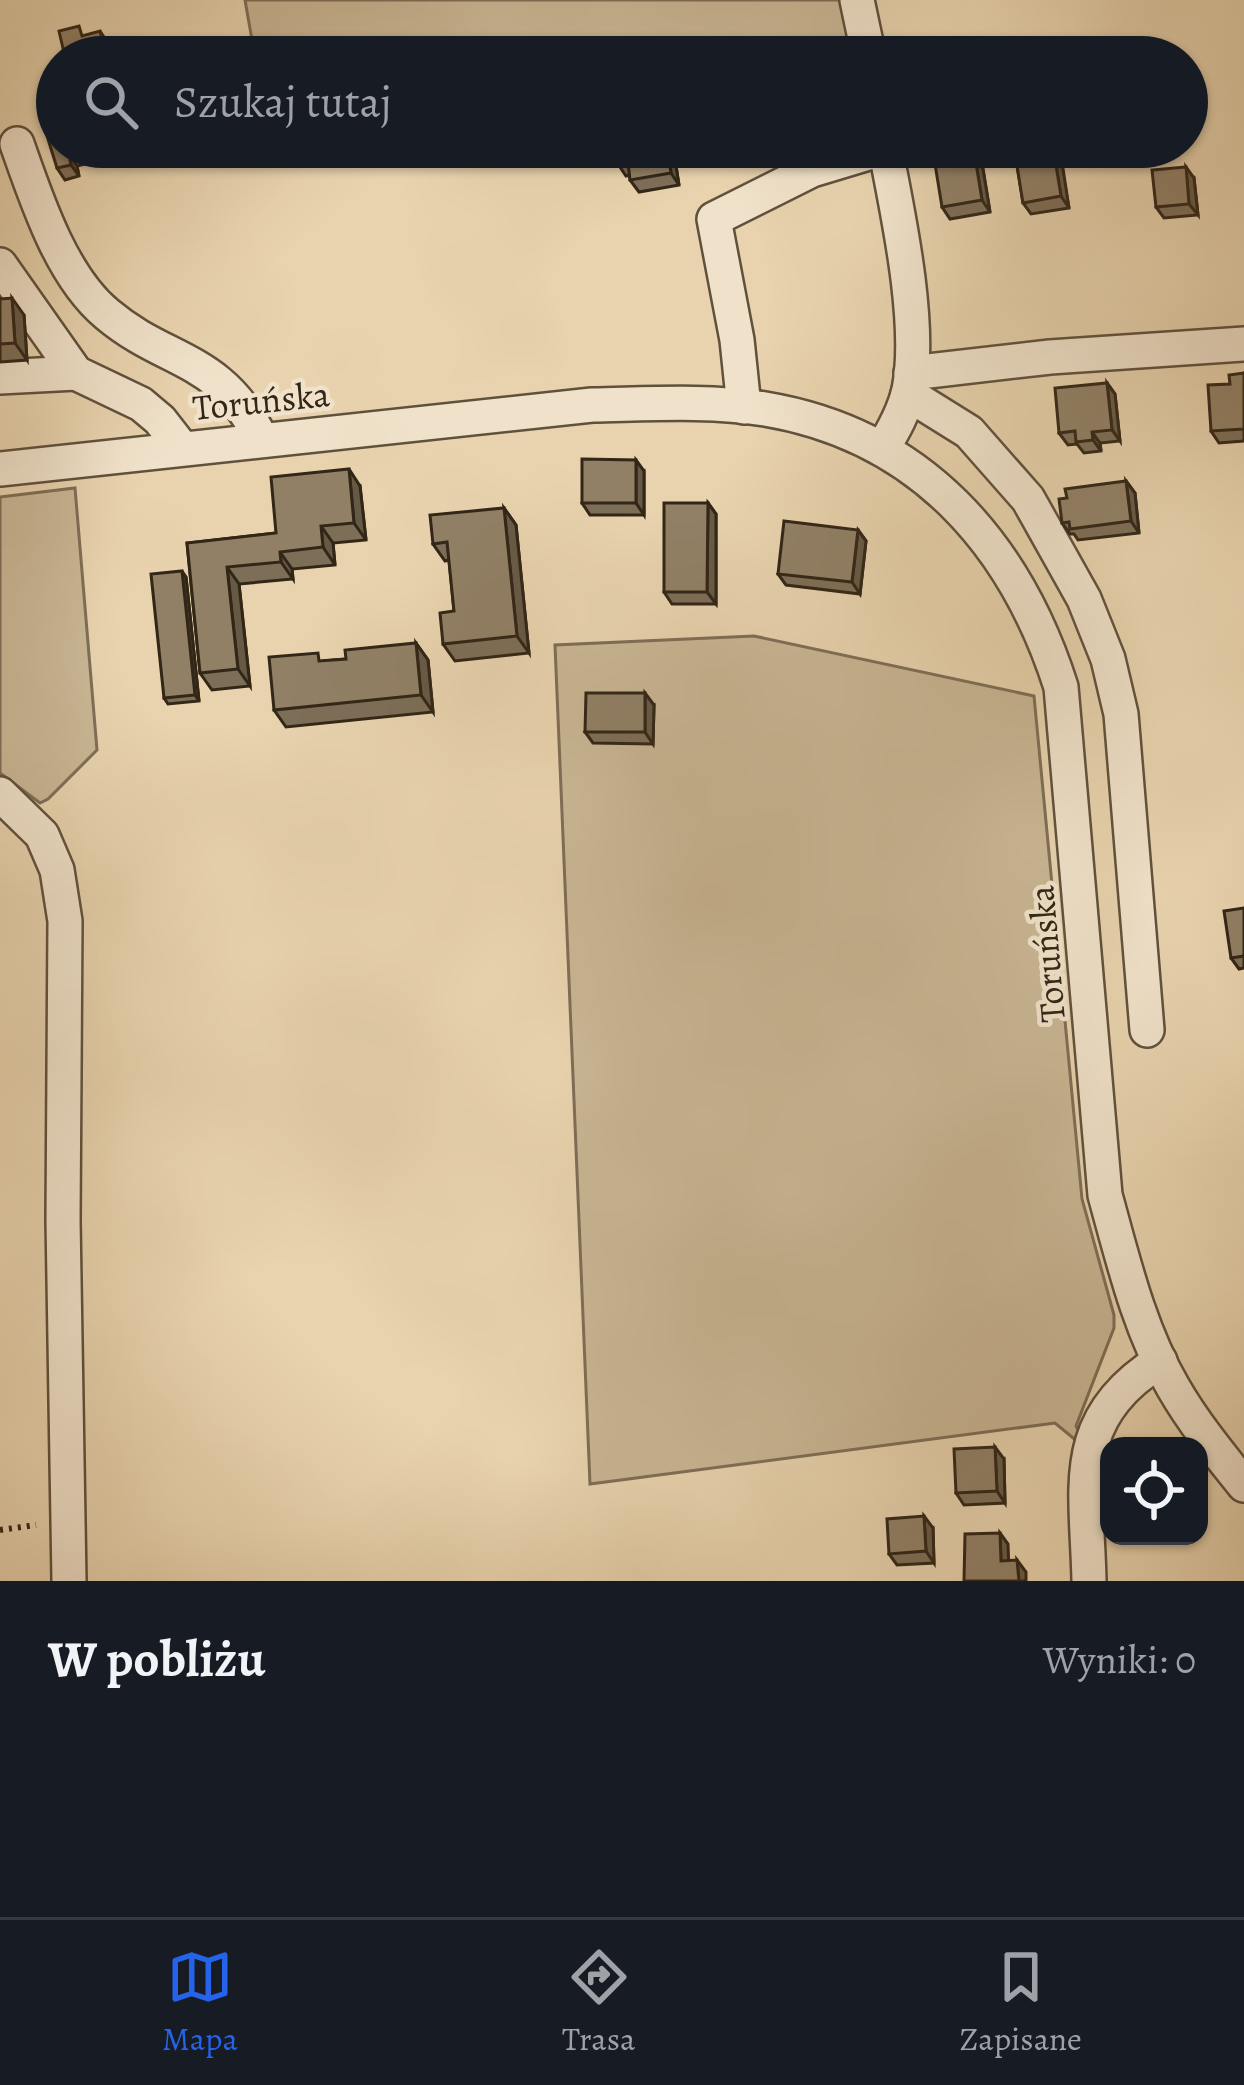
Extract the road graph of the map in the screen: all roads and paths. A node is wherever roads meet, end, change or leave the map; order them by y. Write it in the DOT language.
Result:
graph roads {
  1 [pos="857,0"];
  2 [pos="865,36"];
  3 [pos="17,144"];
  4 [pos="818,168"];
  5 [pos="888,168"];
  6 [pos="0,266"];
  7 [pos="1244,344"];
  8 [pos="76,373"];
  9 [pos="0,377"];
  10 [pos="910,384"];
  11 [pos="744,407"];
  12 [pos="261,439"];
  13 [pos="181,447"];
  14 [pos="882,449"];
  15 [pos="0,469"];
  16 [pos="0,794"];
  17 [pos="1148,1030"];
  18 [pos="1160,1361"];
  19 [pos="1244,1485"];
  20 [pos="69,1581"];
  21 [pos="1088,1581"];
  1 -- 2 [label="street"];
  3 -- 12 [label="street"];
  4 -- 11 [label="street"];
  5 -- 10 [label="street"];
  6 -- 8 [label="street"];
  7 -- 10 [label="street"];
  8 -- 9 [label="street"];
  8 -- 13 [label="street"];
  10 -- 14 [label="street"];
  10 -- 17 [label="street"];
  11 -- 12 [label="street, Toruńska"];
  11 -- 14 [label="street, Toruńska"];
  12 -- 13 [label="street, Toruńska"];
  13 -- 15 [label="street, Toruńska"];
  14 -- 18 [label="street, Toruńska"];
  16 -- 20 [label="street"];
  18 -- 19 [label="street, Toruńska"];
  18 -- 21 [label="street"];
}
